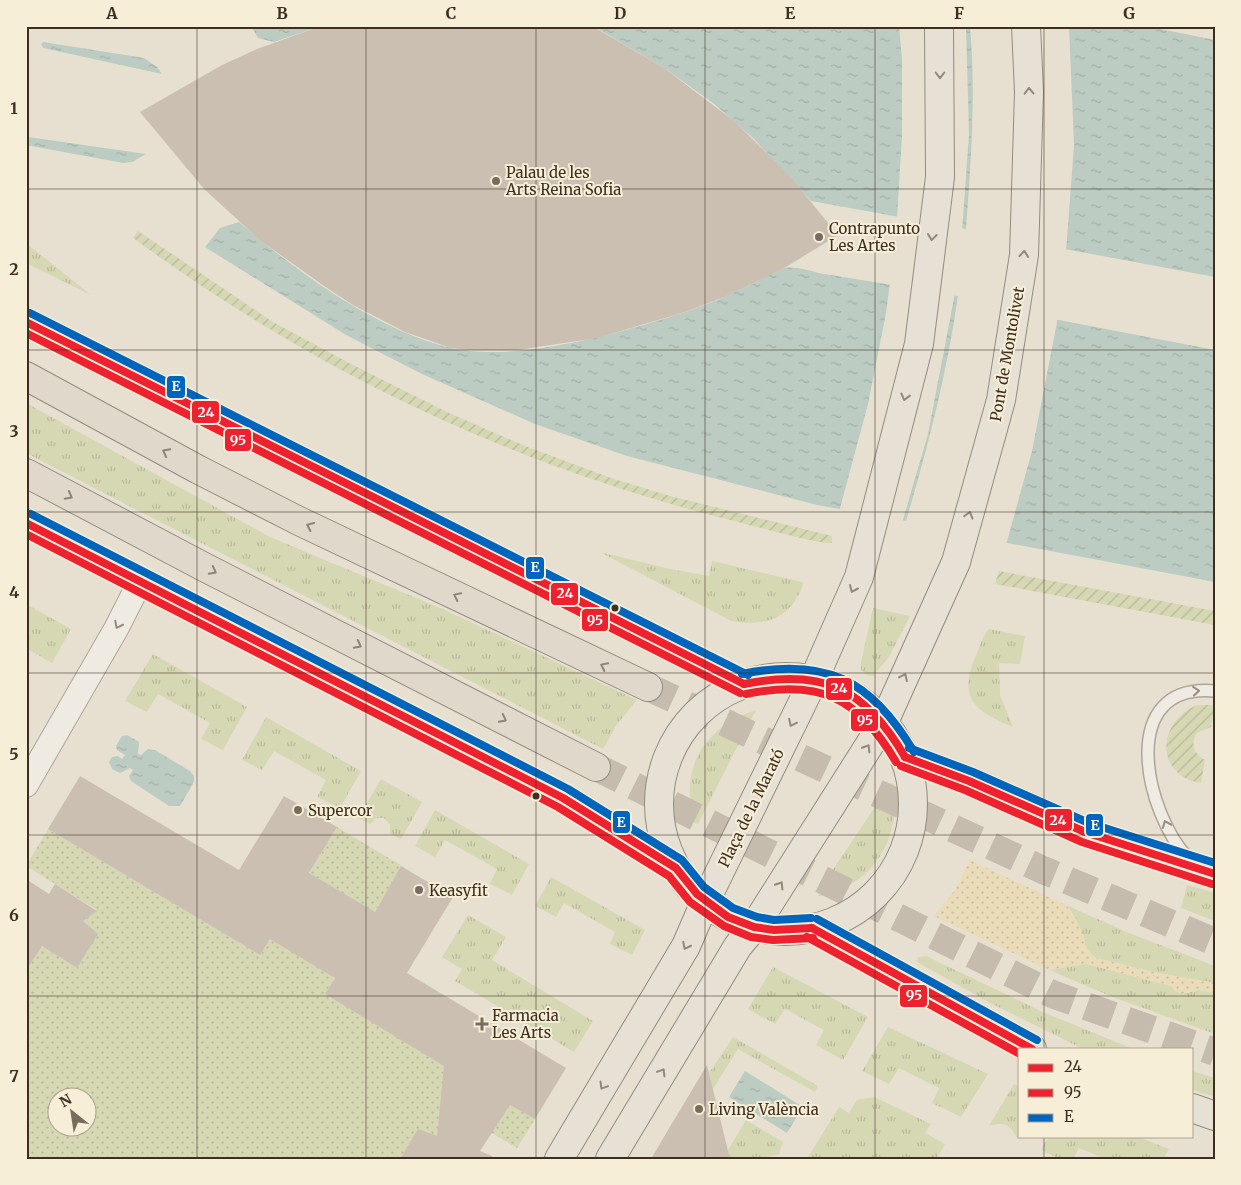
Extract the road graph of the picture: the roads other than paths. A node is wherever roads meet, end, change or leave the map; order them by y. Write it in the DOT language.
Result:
graph roads {
  1 [pos="939,26"];
  2 [pos="1026,26"];
  3 [pos="26,322"];
  4 [pos="26,376"];
  5 [pos="26,473"];
  6 [pos="26,523"];
  7 [pos="140,582"];
  8 [pos="814,679"];
  9 [pos="744,684"];
  10 [pos="648,687"];
  11 [pos="1215,691"];
  12 [pos="884,722"];
  13 [pos="905,757"];
  14 [pos="596,767"];
  15 [pos="26,786"];
  16 [pos="676,868"];
  17 [pos="1212,874"];
  18 [pos="705,902"];
  19 [pos="754,927"];
  20 [pos="812,928"];
  21 [pos="1030,1048"];
  22 [pos="1194,1109"];
  23 [pos="1215,1116"];
  24 [pos="559,1159"];
  25 [pos="610,1159"];
  1 -- 8 [label="main road, one-way"];
  12 -- 2 [label="main road, Pont de Montolivet, one-way"];
  3 -- 9 [label="main road"];
  10 -- 4 [label="highway, one-way"];
  5 -- 14 [label="highway, one-way"];
  6 -- 7 [label="main road"];
  7 -- 15 [label="street, one-way"];
  7 -- 16 [label="main road"];
  8 -- 9 [label="main road"];
  8 -- 12 [label="main road"];
  8 -- 18 [label="main road, Plaça de la Marató, one-way"];
  9 -- 16 [label="main road"];
  17 -- 11 [label="lane, one-way"];
  12 -- 13 [label="main road"];
  19 -- 12 [label="main road, one-way"];
  13 -- 17 [label="main road"];
  13 -- 20 [label="main road"];
  16 -- 18 [label="main road"];
  18 -- 19 [label="main road"];
  18 -- 24 [label="main road, Plaça de la Marató, one-way"];
  19 -- 20 [label="main road"];
  25 -- 19 [label="main road, one-way"];
  20 -- 21 [label="main road"];
  22 -- 23 [label="main road"];
}
